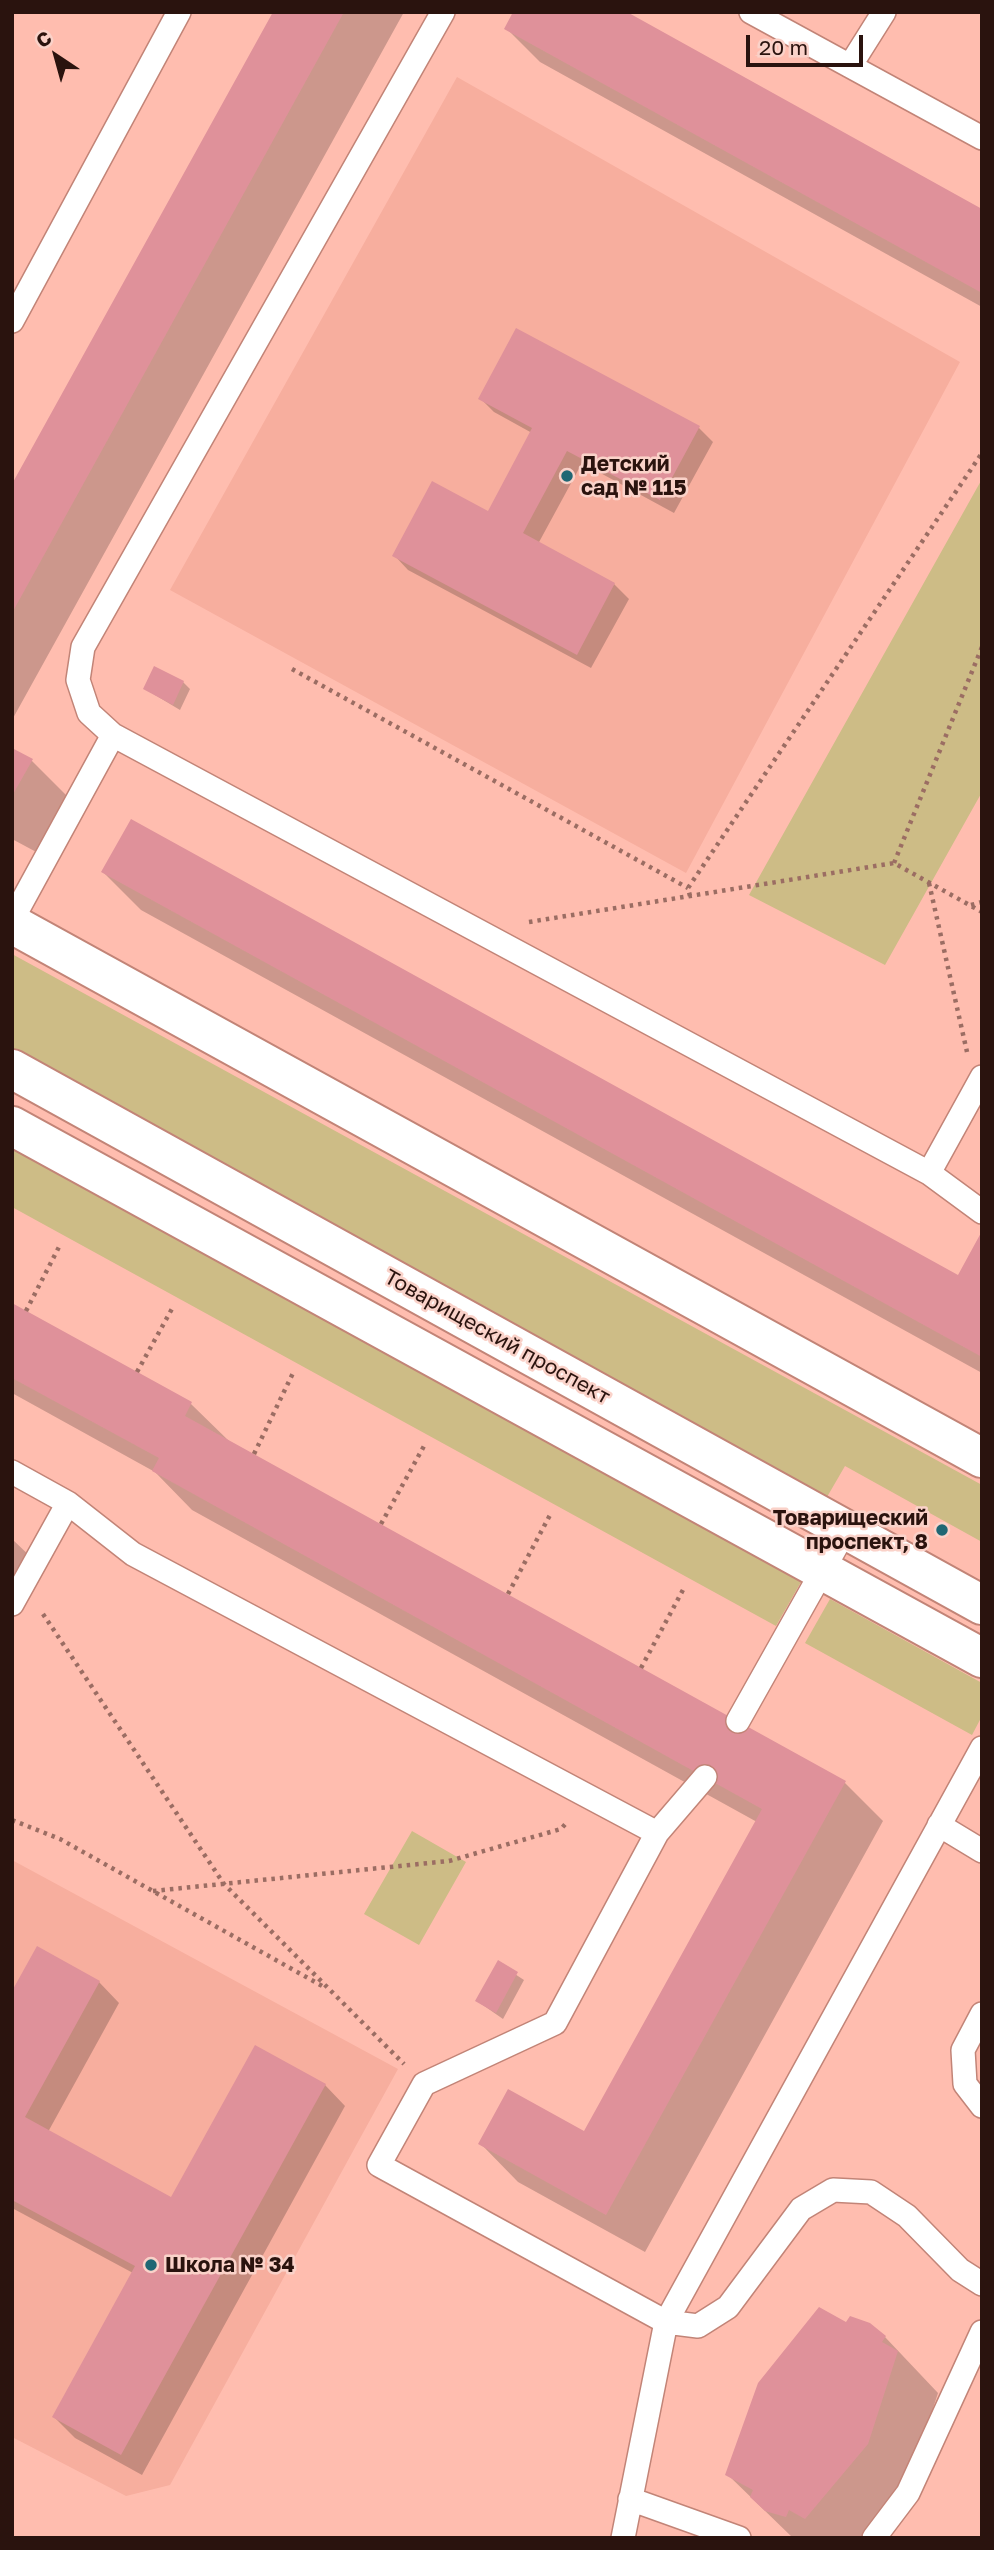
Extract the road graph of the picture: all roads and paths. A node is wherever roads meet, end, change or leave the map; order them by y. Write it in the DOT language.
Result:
graph roads {
  1 [pos="178,12"];
  2 [pos="443,12"];
  3 [pos="751,12"];
  4 [pos="884,12"];
  5 [pos="850,66"];
  6 [pos="982,138"];
  7 [pos="12,321"];
  8 [pos="982,453"];
  9 [pos="982,648"];
  10 [pos="292,669"];
  11 [pos="113,735"];
  12 [pos="894,863"];
  13 [pos="929,882"];
  14 [pos="688,888"];
  15 [pos="690,896"];
  16 [pos="982,902"];
  17 [pos="970,905"];
  18 [pos="982,912"];
  19 [pos="12,922"];
  20 [pos="476,930"];
  21 [pos="12,1069"];
  22 [pos="978,1083"];
  23 [pos="12,1126"];
  24 [pos="929,1173"];
  25 [pos="982,1212"];
  26 [pos="60,1245"];
  27 [pos="173,1307"];
  28 [pos="26,1311"];
  29 [pos="137,1371"];
  30 [pos="293,1374"];
  31 [pos="424,1446"];
  32 [pos="254,1454"];
  33 [pos="982,1458"];
  34 [pos="12,1472"];
  35 [pos="68,1503"];
  36 [pos="550,1515"];
  37 [pos="381,1524"];
  38 [pos="846,1529"];
  39 [pos="823,1572"];
  40 [pos="684,1588"];
  41 [pos="18,1594"];
  42 [pos="508,1594"];
  43 [pos="982,1605"];
  44 [pos="982,1658"];
  45 [pos="641,1668"];
  46 [pos="738,1721"];
  47 [pos="982,1748"];
  48 [pos="705,1777"];
  49 [pos="591,1797"];
  50 [pos="12,1820"];
  51 [pos="939,1825"];
  52 [pos="657,1833"];
  53 [pos="982,1851"];
  54 [pos="224,1884"];
  55 [pos="153,1891"];
  56 [pos="330,1990"];
  57 [pos="982,2014"];
  58 [pos="424,2084"];
  59 [pos="982,2106"];
  60 [pos="982,2284"];
  61 [pos="666,2322"];
  62 [pos="982,2332"];
  63 [pos="630,2500"];
  64 [pos="623,2538"];
  65 [pos="739,2538"];
  66 [pos="873,2538"];
  1 -- 7 [label="lane"];
  2 -- 11 [label="lane"];
  3 -- 5 [label="lane"];
  4 -- 5 [label="lane"];
  5 -- 6 [label="lane"];
  8 -- 14 [label="path"];
  9 -- 12 [label="path"];
  10 -- 14 [label="path"];
  11 -- 19 [label="lane"];
  11 -- 20 [label="lane"];
  12 -- 13 [label="path"];
  12 -- 15 [label="path"];
  13 -- 17 [label="path"];
  13 -- 22 [label="path"];
  14 -- 15 [label="path"];
  15 -- 20 [label="path"];
  16 -- 17 [label="path"];
  17 -- 18 [label="path"];
  19 -- 33 [label="street"];
  20 -- 24 [label="lane"];
  21 -- 38 [label="street, Товарищеский проспект"];
  22 -- 24 [label="lane"];
  23 -- 39 [label="street"];
  24 -- 25 [label="lane"];
  26 -- 28 [label="path"];
  27 -- 29 [label="path"];
  30 -- 32 [label="path"];
  31 -- 37 [label="path"];
  34 -- 35 [label="lane"];
  35 -- 41 [label="lane"];
  35 -- 49 [label="lane"];
  36 -- 42 [label="path"];
  38 -- 39 [label="lane"];
  38 -- 43 [label="street, Товарищеский проспект"];
  39 -- 44 [label="street"];
  39 -- 46 [label="lane"];
  40 -- 45 [label="path"];
  41 -- 54 [label="path"];
  47 -- 51 [label="lane"];
  48 -- 52 [label="lane"];
  49 -- 52 [label="lane"];
  49 -- 54 [label="path"];
  50 -- 55 [label="path"];
  51 -- 53 [label="lane"];
  51 -- 61 [label="lane"];
  52 -- 58 [label="lane"];
  54 -- 55 [label="path"];
  54 -- 56 [label="path"];
  55 -- 56 [label="path"];
  56 -- 58 [label="path"];
  57 -- 59 [label="lane"];
  58 -- 61 [label="lane"];
  60 -- 61 [label="lane"];
  61 -- 63 [label="lane"];
  62 -- 66 [label="lane"];
  63 -- 64 [label="lane"];
  63 -- 65 [label="lane"];
}
